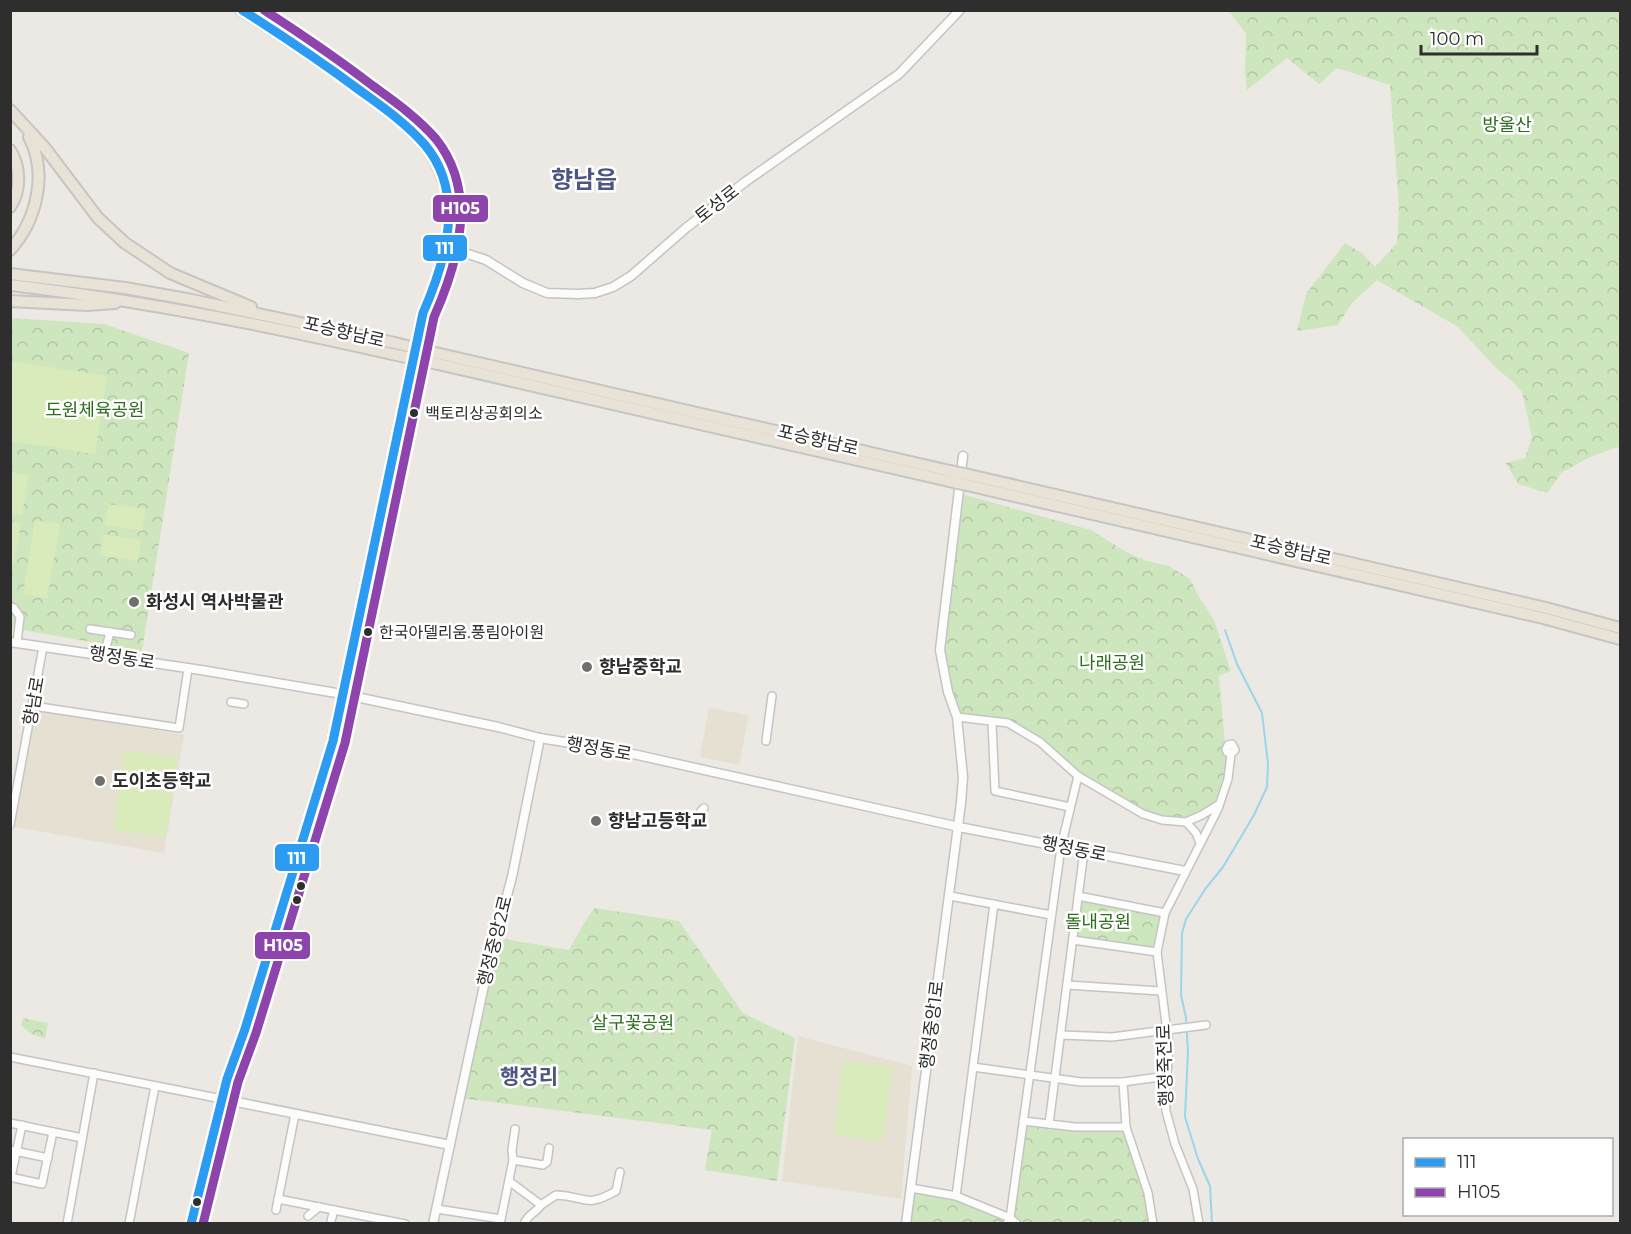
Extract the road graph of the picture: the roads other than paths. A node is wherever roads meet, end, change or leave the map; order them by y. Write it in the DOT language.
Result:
graph roads {
  1 [pos="242,10"];
  2 [pos="960,10"];
  3 [pos="10,110"];
  4 [pos="23,126"];
  5 [pos="10,150"];
  6 [pos="10,207"];
  7 [pos="447,247"];
  8 [pos="10,250"];
  9 [pos="12,277"];
  10 [pos="10,301"];
  11 [pos="136,302"];
  12 [pos="270,315"];
  13 [pos="393,349"];
  14 [pos="963,456"];
  15 [pos="968,480"];
  16 [pos="10,607"];
  17 [pos="1620,628"];
  18 [pos="90,629"];
  19 [pos="110,632"];
  20 [pos="131,634"];
  21 [pos="1620,639"];
  22 [pos="14,642"];
  23 [pos="43,647"];
  24 [pos="104,656"];
  25 [pos="188,669"];
  26 [pos="342,694"];
  27 [pos="772,696"];
  28 [pos="231,702"];
  29 [pos="244,704"];
  30 [pos="33,706"];
  31 [pos="957,717"];
  32 [pos="992,722"];
  33 [pos="540,738"];
  34 [pos="766,741"];
  35 [pos="1231,754"];
  36 [pos="1078,776"];
  37 [pos="187,778"];
  38 [pos="200,780"];
  39 [pos="1219,804"];
  40 [pos="1070,807"];
  41 [pos="1186,822"];
  42 [pos="10,825"];
  43 [pos="959,827"];
  44 [pos="1200,843"];
  45 [pos="1061,847"];
  46 [pos="1084,851"];
  47 [pos="1185,871"];
  48 [pos="950,896"];
  49 [pos="1078,896"];
  50 [pos="994,904"];
  51 [pos="1165,913"];
  52 [pos="1051,915"];
  53 [pos="1073,940"];
  54 [pos="1157,952"];
  55 [pos="1067,985"];
  56 [pos="1160,991"];
  57 [pos="1206,1025"];
  58 [pos="1166,1030"];
  59 [pos="1060,1035"];
  60 [pos="10,1057"];
  61 [pos="973,1067"];
  62 [pos="94,1073"];
  63 [pos="1029,1076"];
  64 [pos="1167,1076"];
  65 [pos="1055,1078"];
  66 [pos="1123,1082"];
  67 [pos="155,1086"];
  68 [pos="222,1099"];
  69 [pos="296,1114"];
  70 [pos="1023,1121"];
  71 [pos="10,1123"];
  72 [pos="1049,1124"];
  73 [pos="22,1125"];
  74 [pos="1126,1127"];
  75 [pos="516,1129"];
  76 [pos="53,1132"];
  77 [pos="82,1138"];
  78 [pos="450,1144"];
  79 [pos="549,1148"];
  80 [pos="14,1150"];
  81 [pos="48,1158"];
  82 [pos="513,1160"];
  83 [pos="620,1172"];
  84 [pos="11,1177"];
  85 [pos="508,1181"];
  86 [pos="911,1188"];
  87 [pos="956,1196"];
  88 [pos="278,1199"];
  89 [pos="541,1205"];
  90 [pos="319,1207"];
  91 [pos="437,1209"];
  92 [pos="276,1210"];
  93 [pos="334,1210"];
  94 [pos="308,1216"];
  95 [pos="331,1221"];
  96 [pos="383,1221"];
  97 [pos="500,1221"];
  98 [pos="1009,1221"];
  99 [pos="67,1224"];
  100 [pos="129,1224"];
  101 [pos="191,1224"];
  102 [pos="405,1224"];
  103 [pos="433,1224"];
  104 [pos="524,1224"];
  105 [pos="906,1224"];
  106 [pos="1017,1224"];
  107 [pos="1153,1224"];
  108 [pos="1199,1224"];
  1 -- 7 [label="main road"];
  2 -- 7 [label="street, 토성로"];
  3 -- 4 [label="highway"];
  4 -- 8 [label="highway"];
  4 -- 12 [label="highway"];
  5 -- 6 [label="highway"];
  7 -- 26 [label="main road"];
  9 -- 11 [label="highway, 포승향남로"];
  9 -- 12 [label="highway, 포승향남로"];
  10 -- 11 [label="highway"];
  11 -- 13 [label="highway, 포승향남로"];
  12 -- 13 [label="highway, 포승향남로"];
  13 -- 15 [label="highway, 포승향남로, bridge"];
  14 -- 31 [label="street, 행정중앙1로"];
  15 -- 17 [label="highway, 포승향남로"];
  15 -- 21 [label="highway, 포승향남로"];
  16 -- 22 [label="street"];
  18 -- 19 [label="street"];
  19 -- 20 [label="street"];
  19 -- 24 [label="street"];
  22 -- 23 [label="street, 행정동로"];
  23 -- 24 [label="street, 행정동로"];
  23 -- 30 [label="street, 향남로"];
  24 -- 25 [label="street, 행정동로"];
  25 -- 26 [label="street, 행정동로"];
  25 -- 30 [label="street"];
  26 -- 33 [label="street, 행정동로"];
  26 -- 68 [label="main road"];
  27 -- 34 [label="street"];
  28 -- 29 [label="street"];
  30 -- 42 [label="street, 향남로"];
  31 -- 32 [label="street"];
  31 -- 43 [label="street, 행정중앙1로"];
  32 -- 36 [label="street"];
  32 -- 40 [label="street"];
  33 -- 43 [label="street, 행정동로"];
  33 -- 78 [label="street, 행정중앙2로"];
  35 -- 39 [label="street, 행정죽전로"];
  36 -- 40 [label="street"];
  36 -- 41 [label="street"];
  37 -- 38 [label="street"];
  39 -- 41 [label="street"];
  39 -- 44 [label="street, 행정죽전로"];
  40 -- 45 [label="street"];
  41 -- 44 [label="street"];
  43 -- 45 [label="street, 행정동로"];
  43 -- 48 [label="street, 행정중앙1로"];
  44 -- 47 [label="street, 행정죽전로"];
  45 -- 46 [label="street, 행정동로"];
  45 -- 52 [label="street"];
  46 -- 47 [label="street, 행정동로"];
  46 -- 49 [label="street"];
  47 -- 51 [label="street, 행정죽전로"];
  48 -- 50 [label="street"];
  48 -- 86 [label="street, 행정중앙1로"];
  49 -- 51 [label="street"];
  49 -- 53 [label="street"];
  50 -- 52 [label="street"];
  50 -- 61 [label="street"];
  51 -- 54 [label="street, 행정죽전로"];
  52 -- 63 [label="street"];
  53 -- 54 [label="street"];
  53 -- 55 [label="street"];
  54 -- 56 [label="street, 행정죽전로"];
  55 -- 56 [label="street"];
  55 -- 59 [label="street"];
  56 -- 58 [label="street, 행정죽전로"];
  57 -- 58 [label="street"];
  58 -- 59 [label="street"];
  58 -- 64 [label="street, 행정죽전로"];
  59 -- 65 [label="street"];
  60 -- 62 [label="street"];
  61 -- 63 [label="street"];
  61 -- 87 [label="street"];
  62 -- 67 [label="street"];
  62 -- 77 [label="street"];
  63 -- 65 [label="street"];
  63 -- 70 [label="street"];
  64 -- 66 [label="street"];
  64 -- 108 [label="street, 행정죽전로"];
  65 -- 66 [label="street"];
  65 -- 72 [label="street"];
  66 -- 74 [label="street"];
  67 -- 68 [label="street"];
  67 -- 100 [label="street"];
  68 -- 69 [label="street"];
  68 -- 101 [label="main road"];
  69 -- 78 [label="street"];
  69 -- 88 [label="street"];
  70 -- 72 [label="street"];
  70 -- 98 [label="street"];
  71 -- 73 [label="street"];
  72 -- 74 [label="street"];
  73 -- 76 [label="street"];
  73 -- 80 [label="street"];
  74 -- 107 [label="street"];
  75 -- 82 [label="street"];
  76 -- 77 [label="street"];
  76 -- 81 [label="street"];
  77 -- 99 [label="street"];
  78 -- 91 [label="street, 행정중앙2로"];
  79 -- 82 [label="street"];
  80 -- 81 [label="street"];
  80 -- 84 [label="street"];
  81 -- 84 [label="street"];
  82 -- 85 [label="street"];
  83 -- 89 [label="street"];
  85 -- 89 [label="street"];
  85 -- 97 [label="street"];
  86 -- 87 [label="street"];
  86 -- 105 [label="street, 행정중앙1로"];
  87 -- 98 [label="street"];
  88 -- 90 [label="street"];
  88 -- 92 [label="street"];
  89 -- 104 [label="street"];
  90 -- 93 [label="street"];
  90 -- 94 [label="street"];
  91 -- 97 [label="street"];
  91 -- 103 [label="street, 행정중앙2로"];
  93 -- 95 [label="street"];
  93 -- 96 [label="street"];
  96 -- 102 [label="street"];
  98 -- 106 [label="street"];
}
